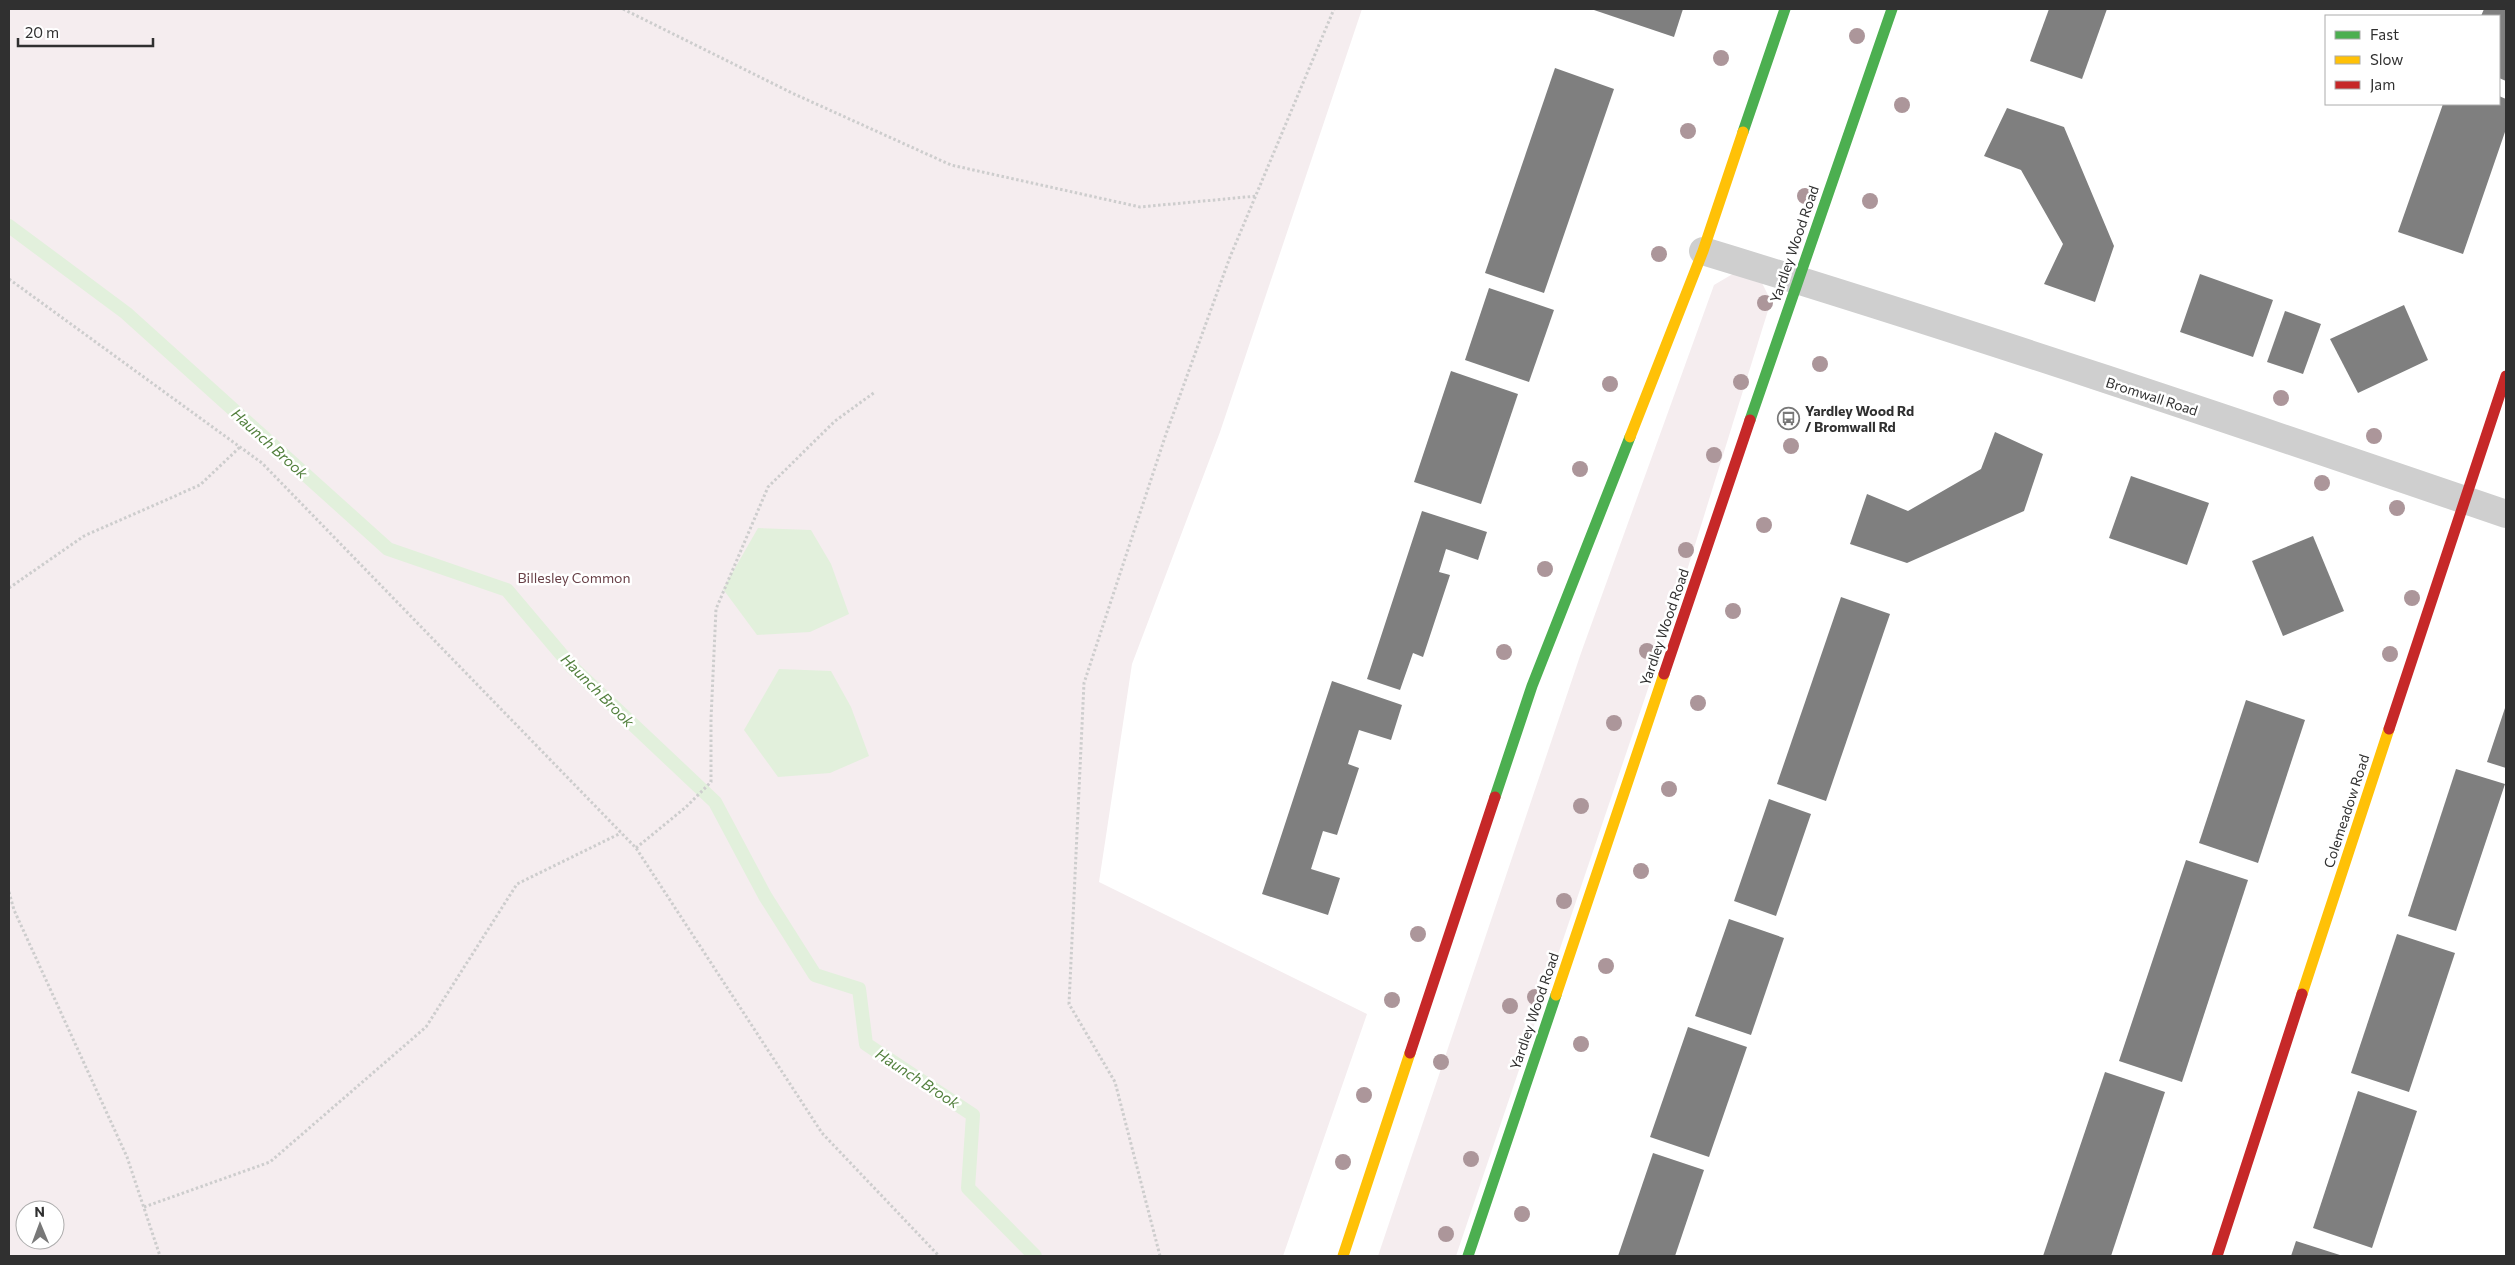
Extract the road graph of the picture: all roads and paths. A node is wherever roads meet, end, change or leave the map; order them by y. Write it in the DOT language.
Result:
graph roads {
  1 [pos="623,9"];
  2 [pos="1334,9"];
  3 [pos="1785,9"];
  4 [pos="1892,9"];
  5 [pos="1257,196"];
  6 [pos="1703,252"];
  7 [pos="9,279"];
  8 [pos="1797,280"];
  9 [pos="2506,376"];
  10 [pos="875,392"];
  11 [pos="240,446"];
  12 [pos="2464,499"];
  13 [pos="2506,514"];
  14 [pos="9,588"];
  15 [pos="621,833"];
  16 [pos="636,848"];
  17 [pos="9,892"];
  18 [pos="144,1207"];
  19 [pos="160,1256"];
  20 [pos="939,1256"];
  21 [pos="1160,1256"];
  22 [pos="1343,1256"];
  23 [pos="1468,1256"];
  24 [pos="2217,1256"];
  1 -- 5 [label="path"];
  2 -- 5 [label="path"];
  3 -- 6 [label="street"];
  4 -- 8 [label="street, Yardley Wood Road"];
  5 -- 21 [label="path"];
  6 -- 8 [label="street, Bromwall Road"];
  6 -- 22 [label="street"];
  7 -- 11 [label="path"];
  8 -- 12 [label="street, Bromwall Road"];
  8 -- 23 [label="street, Yardley Wood Road"];
  9 -- 12 [label="street, Colemeadow Road"];
  10 -- 16 [label="path"];
  11 -- 14 [label="path"];
  11 -- 15 [label="path"];
  12 -- 13 [label="street, Bromwall Road"];
  12 -- 24 [label="street, Colemeadow Road"];
  15 -- 16 [label="path"];
  15 -- 18 [label="path"];
  16 -- 20 [label="path"];
  17 -- 18 [label="path"];
  18 -- 19 [label="path"];
}
